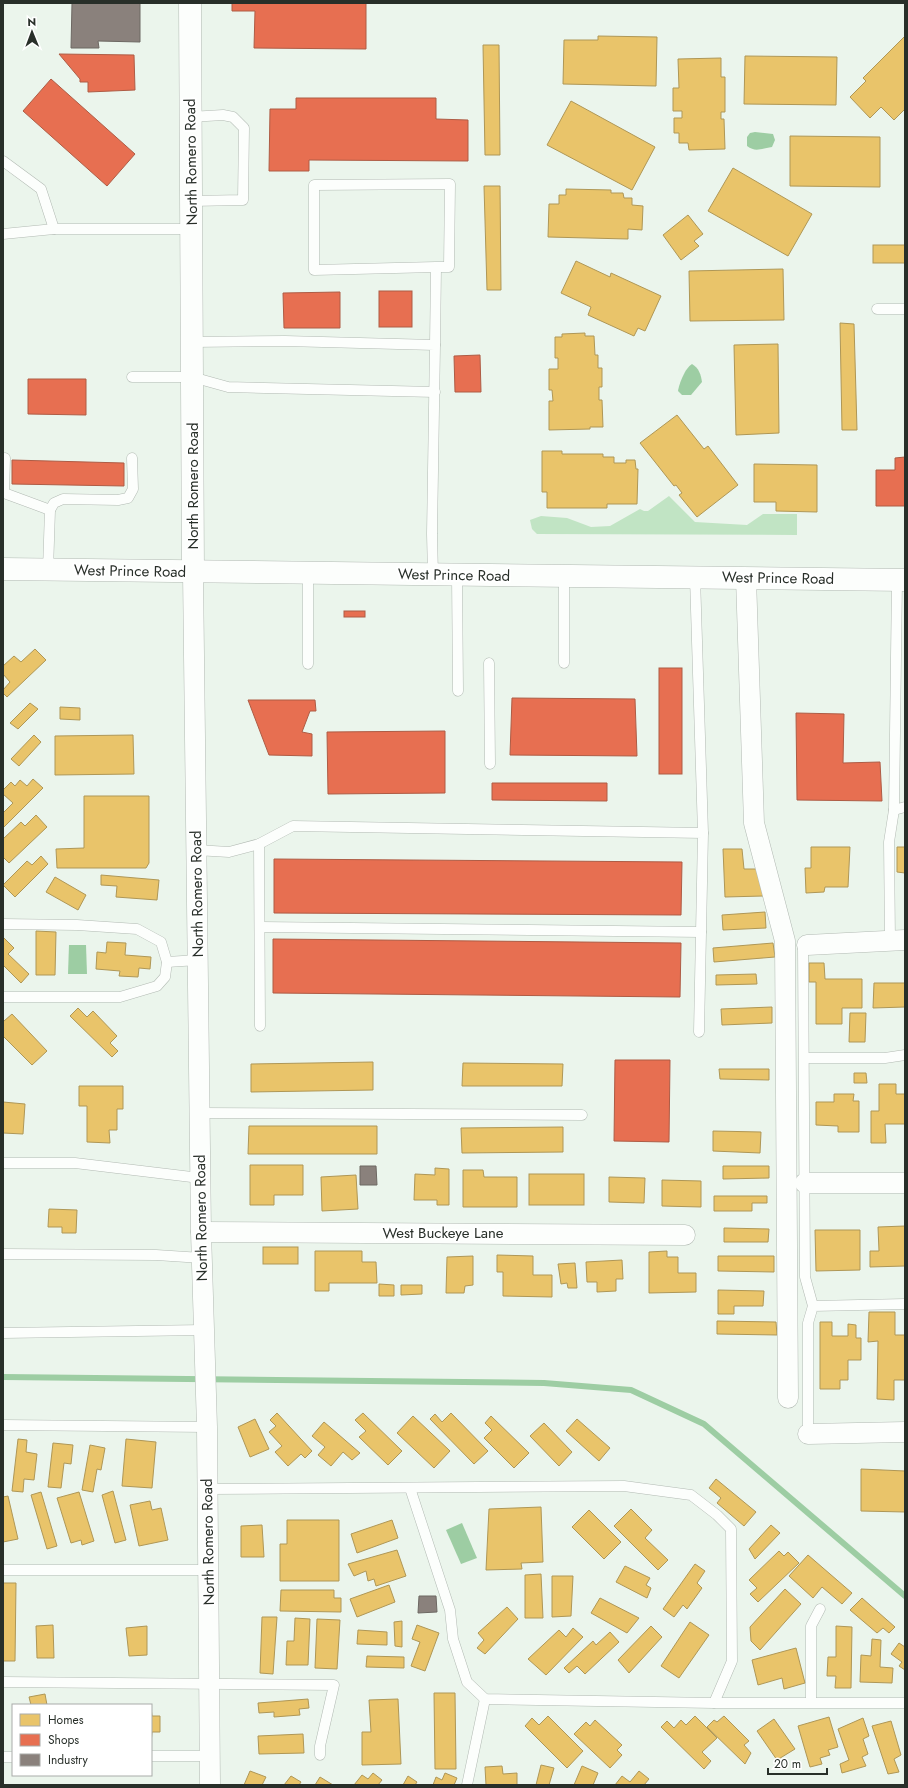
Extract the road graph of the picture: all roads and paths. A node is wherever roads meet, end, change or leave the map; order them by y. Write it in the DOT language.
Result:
graph roads {
  1 [pos="190,3"];
  2 [pos="190,117"];
  3 [pos="3,161"];
  4 [pos="191,201"];
  5 [pos="54,229"];
  6 [pos="192,229"];
  7 [pos="3,234"];
  8 [pos="436,267"];
  9 [pos="877,309"];
  10 [pos="905,309"];
  11 [pos="192,342"];
  12 [pos="435,345"];
  13 [pos="132,377"];
  14 [pos="192,377"];
  15 [pos="435,392"];
  16 [pos="5,458"];
  17 [pos="132,458"];
  18 [pos="50,510"];
  19 [pos="3,569"];
  20 [pos="48,570"];
  21 [pos="193,573"];
  22 [pos="308,574"];
  23 [pos="433,575"];
  24 [pos="457,575"];
  25 [pos="564,576"];
  26 [pos="695,577"];
  27 [pos="746,578"];
  28 [pos="901,580"];
  29 [pos="489,663"];
  30 [pos="564,663"];
  31 [pos="308,664"];
  32 [pos="458,691"];
  33 [pos="490,764"];
  34 [pos="905,807"];
  35 [pos="894,810"];
  36 [pos="703,833"];
  37 [pos="259,844"];
  38 [pos="196,850"];
  39 [pos="3,924"];
  40 [pos="261,927"];
  41 [pos="701,932"];
  42 [pos="898,940"];
  43 [pos="806,945"];
  44 [pos="198,960"];
  45 [pos="166,962"];
  46 [pos="3,997"];
  47 [pos="260,1026"];
  48 [pos="699,1032"];
  49 [pos="905,1055"];
  50 [pos="805,1058"];
  51 [pos="199,1113"];
  52 [pos="582,1115"];
  53 [pos="3,1163"];
  54 [pos="200,1178"];
  55 [pos="905,1183"];
  56 [pos="805,1184"];
  57 [pos="201,1232"];
  58 [pos="685,1235"];
  59 [pos="3,1254"];
  60 [pos="202,1258"];
  61 [pos="905,1304"];
  62 [pos="813,1306"];
  63 [pos="3,1333"];
  64 [pos="204,1337"];
  65 [pos="788,1398"];
  66 [pos="207,1419"];
  67 [pos="3,1425"];
  68 [pos="905,1432"];
  69 [pos="808,1434"];
  70 [pos="410,1488"];
  71 [pos="208,1489"];
  72 [pos="3,1570"];
  73 [pos="208,1570"];
  74 [pos="820,1609"];
  75 [pos="3,1682"];
  76 [pos="210,1683"];
  77 [pos="485,1699"];
  78 [pos="811,1702"];
  79 [pos="714,1703"];
  80 [pos="905,1703"];
  81 [pos="320,1755"];
  82 [pos="152,1756"];
  83 [pos="210,1756"];
  84 [pos="210,1785"];
  85 [pos="467,1785"];
  1 -- 2 [label="main road, North Romero Road"];
  2 -- 4 [label="main road, North Romero Road"];
  2 -- 4 [label="lane"];
  3 -- 5 [label="lane"];
  4 -- 6 [label="main road, North Romero Road"];
  5 -- 6 [label="lane"];
  5 -- 7 [label="lane"];
  6 -- 11 [label="main road, North Romero Road"];
  8 -- 8 [label="lane"];
  8 -- 12 [label="lane"];
  9 -- 10 [label="lane"];
  11 -- 12 [label="lane"];
  11 -- 14 [label="main road, North Romero Road"];
  12 -- 15 [label="lane"];
  13 -- 14 [label="lane"];
  14 -- 15 [label="lane"];
  14 -- 21 [label="main road, North Romero Road"];
  15 -- 23 [label="lane"];
  16 -- 18 [label="lane"];
  17 -- 18 [label="lane"];
  18 -- 20 [label="lane"];
  19 -- 20 [label="main road, West Prince Road"];
  20 -- 21 [label="main road, West Prince Road"];
  21 -- 22 [label="main road, West Prince Road"];
  21 -- 38 [label="street, North Romero Road"];
  22 -- 23 [label="main road, West Prince Road"];
  22 -- 31 [label="lane"];
  23 -- 24 [label="main road, West Prince Road"];
  24 -- 25 [label="main road, West Prince Road"];
  24 -- 32 [label="lane"];
  25 -- 26 [label="main road, West Prince Road"];
  25 -- 30 [label="lane"];
  26 -- 27 [label="main road, West Prince Road"];
  26 -- 36 [label="lane"];
  27 -- 28 [label="main road, West Prince Road"];
  27 -- 65 [label="street"];
  28 -- 35 [label="lane"];
  29 -- 33 [label="lane"];
  34 -- 35 [label="lane"];
  35 -- 42 [label="lane"];
  36 -- 37 [label="lane"];
  36 -- 41 [label="lane"];
  37 -- 38 [label="lane"];
  37 -- 40 [label="lane"];
  38 -- 44 [label="street, North Romero Road"];
  39 -- 45 [label="lane"];
  40 -- 41 [label="lane"];
  40 -- 47 [label="lane"];
  41 -- 48 [label="lane"];
  42 -- 43 [label="street"];
  43 -- 50 [label="lane"];
  44 -- 45 [label="lane"];
  44 -- 51 [label="street, North Romero Road"];
  45 -- 46 [label="lane"];
  49 -- 50 [label="lane"];
  50 -- 56 [label="lane"];
  51 -- 52 [label="lane"];
  51 -- 54 [label="street, North Romero Road"];
  53 -- 54 [label="lane"];
  54 -- 57 [label="street, North Romero Road"];
  55 -- 56 [label="street"];
  56 -- 62 [label="lane"];
  57 -- 58 [label="street, West Buckeye Lane"];
  57 -- 60 [label="street, North Romero Road"];
  59 -- 60 [label="lane"];
  60 -- 64 [label="street, North Romero Road"];
  61 -- 62 [label="lane"];
  62 -- 69 [label="lane"];
  63 -- 64 [label="lane"];
  64 -- 66 [label="street, North Romero Road"];
  66 -- 67 [label="lane"];
  66 -- 71 [label="street, North Romero Road"];
  68 -- 69 [label="street"];
  70 -- 71 [label="lane"];
  70 -- 77 [label="lane"];
  70 -- 79 [label="lane"];
  71 -- 73 [label="street, North Romero Road"];
  72 -- 73 [label="lane"];
  73 -- 76 [label="street, North Romero Road"];
  74 -- 78 [label="lane"];
  75 -- 76 [label="lane"];
  76 -- 81 [label="lane"];
  76 -- 83 [label="street, North Romero Road"];
  77 -- 79 [label="lane"];
  77 -- 85 [label="lane"];
  78 -- 79 [label="lane"];
  78 -- 80 [label="lane"];
  82 -- 83 [label="lane"];
  83 -- 84 [label="street, North Romero Road"];
}
